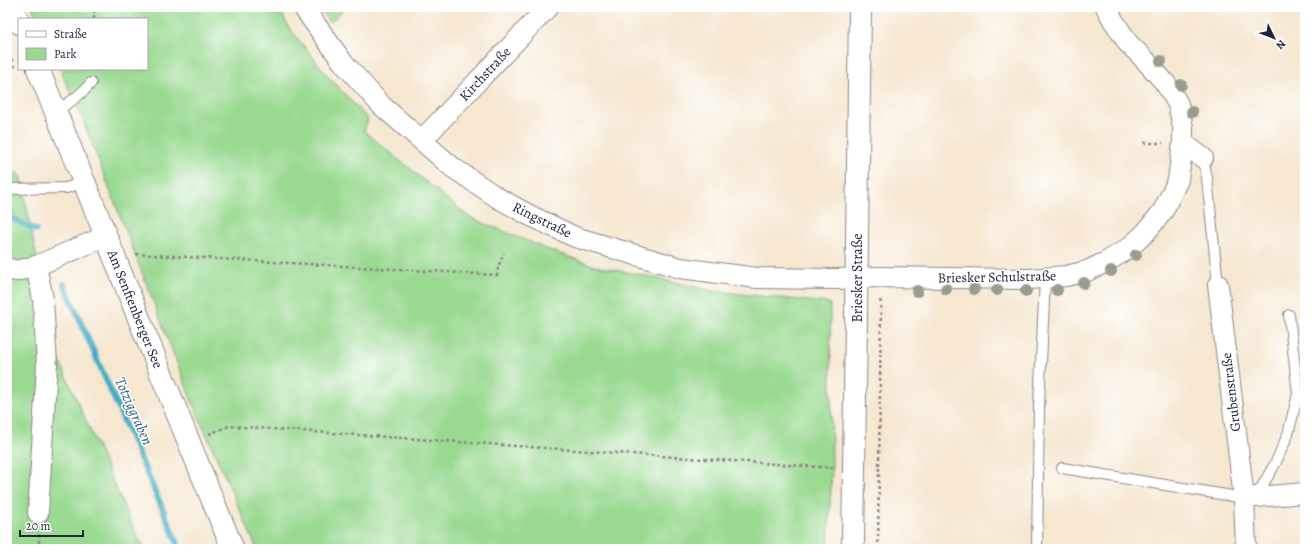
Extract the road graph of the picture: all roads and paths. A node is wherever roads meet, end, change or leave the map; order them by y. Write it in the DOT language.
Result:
graph roads {
  1 [pos="12,7"];
  2 [pos="95,7"];
  3 [pos="303,7"];
  4 [pos="548,7"];
  5 [pos="860,7"];
  6 [pos="1106,7"];
  7 [pos="94,18"];
  8 [pos="18,21"];
  9 [pos="38,70"];
  10 [pos="91,82"];
  11 [pos="55,111"];
  12 [pos="422,140"];
  13 [pos="1183,143"];
  14 [pos="1203,158"];
  15 [pos="84,182"];
  16 [pos="7,189"];
  17 [pos="109,244"];
  18 [pos="504,253"];
  19 [pos="36,266"];
  20 [pos="7,268"];
  21 [pos="856,278"];
  22 [pos="1045,278"];
  23 [pos="1218,285"];
  24 [pos="881,305"];
  25 [pos="1289,315"];
  26 [pos="188,442"];
  27 [pos="833,468"];
  28 [pos="1062,468"];
  29 [pos="1305,493"];
  30 [pos="1250,498"];
  31 [pos="38,513"];
  32 [pos="233,549"];
  33 [pos="853,549"];
  34 [pos="878,549"];
  35 [pos="1037,549"];
  36 [pos="1246,549"];
  1 -- 8 [label="main road"];
  2 -- 7 [label="path"];
  3 -- 12 [label="street, Ringstraße"];
  4 -- 12 [label="street, Kirchstraße"];
  5 -- 21 [label="main road, Briesker Straße"];
  6 -- 13 [label="street, Briesker Schulstraße"];
  9 -- 11 [label="main road, Am Senftenberger See"];
  10 -- 11 [label="lane"];
  11 -- 15 [label="main road, Am Senftenberger See"];
  12 -- 21 [label="street, Ringstraße"];
  13 -- 14 [label="street"];
  13 -- 22 [label="street, Briesker Schulstraße"];
  14 -- 23 [label="lane"];
  15 -- 16 [label="lane"];
  15 -- 17 [label="main road, Am Senftenberger See"];
  17 -- 18 [label="path"];
  17 -- 19 [label="street"];
  17 -- 26 [label="main road, Am Senftenberger See"];
  19 -- 20 [label="street"];
  19 -- 31 [label="street"];
  21 -- 22 [label="street, Briesker Schulstraße"];
  21 -- 33 [label="main road, Briesker Straße"];
  22 -- 35 [label="lane"];
  23 -- 30 [label="street, Grubenstraße"];
  24 -- 34 [label="path"];
  25 -- 30 [label="lane"];
  26 -- 27 [label="path"];
  26 -- 32 [label="main road, Am Senftenberger See"];
  28 -- 30 [label="lane"];
  29 -- 30 [label="street"];
  30 -- 36 [label="street, Grubenstraße"];
}
